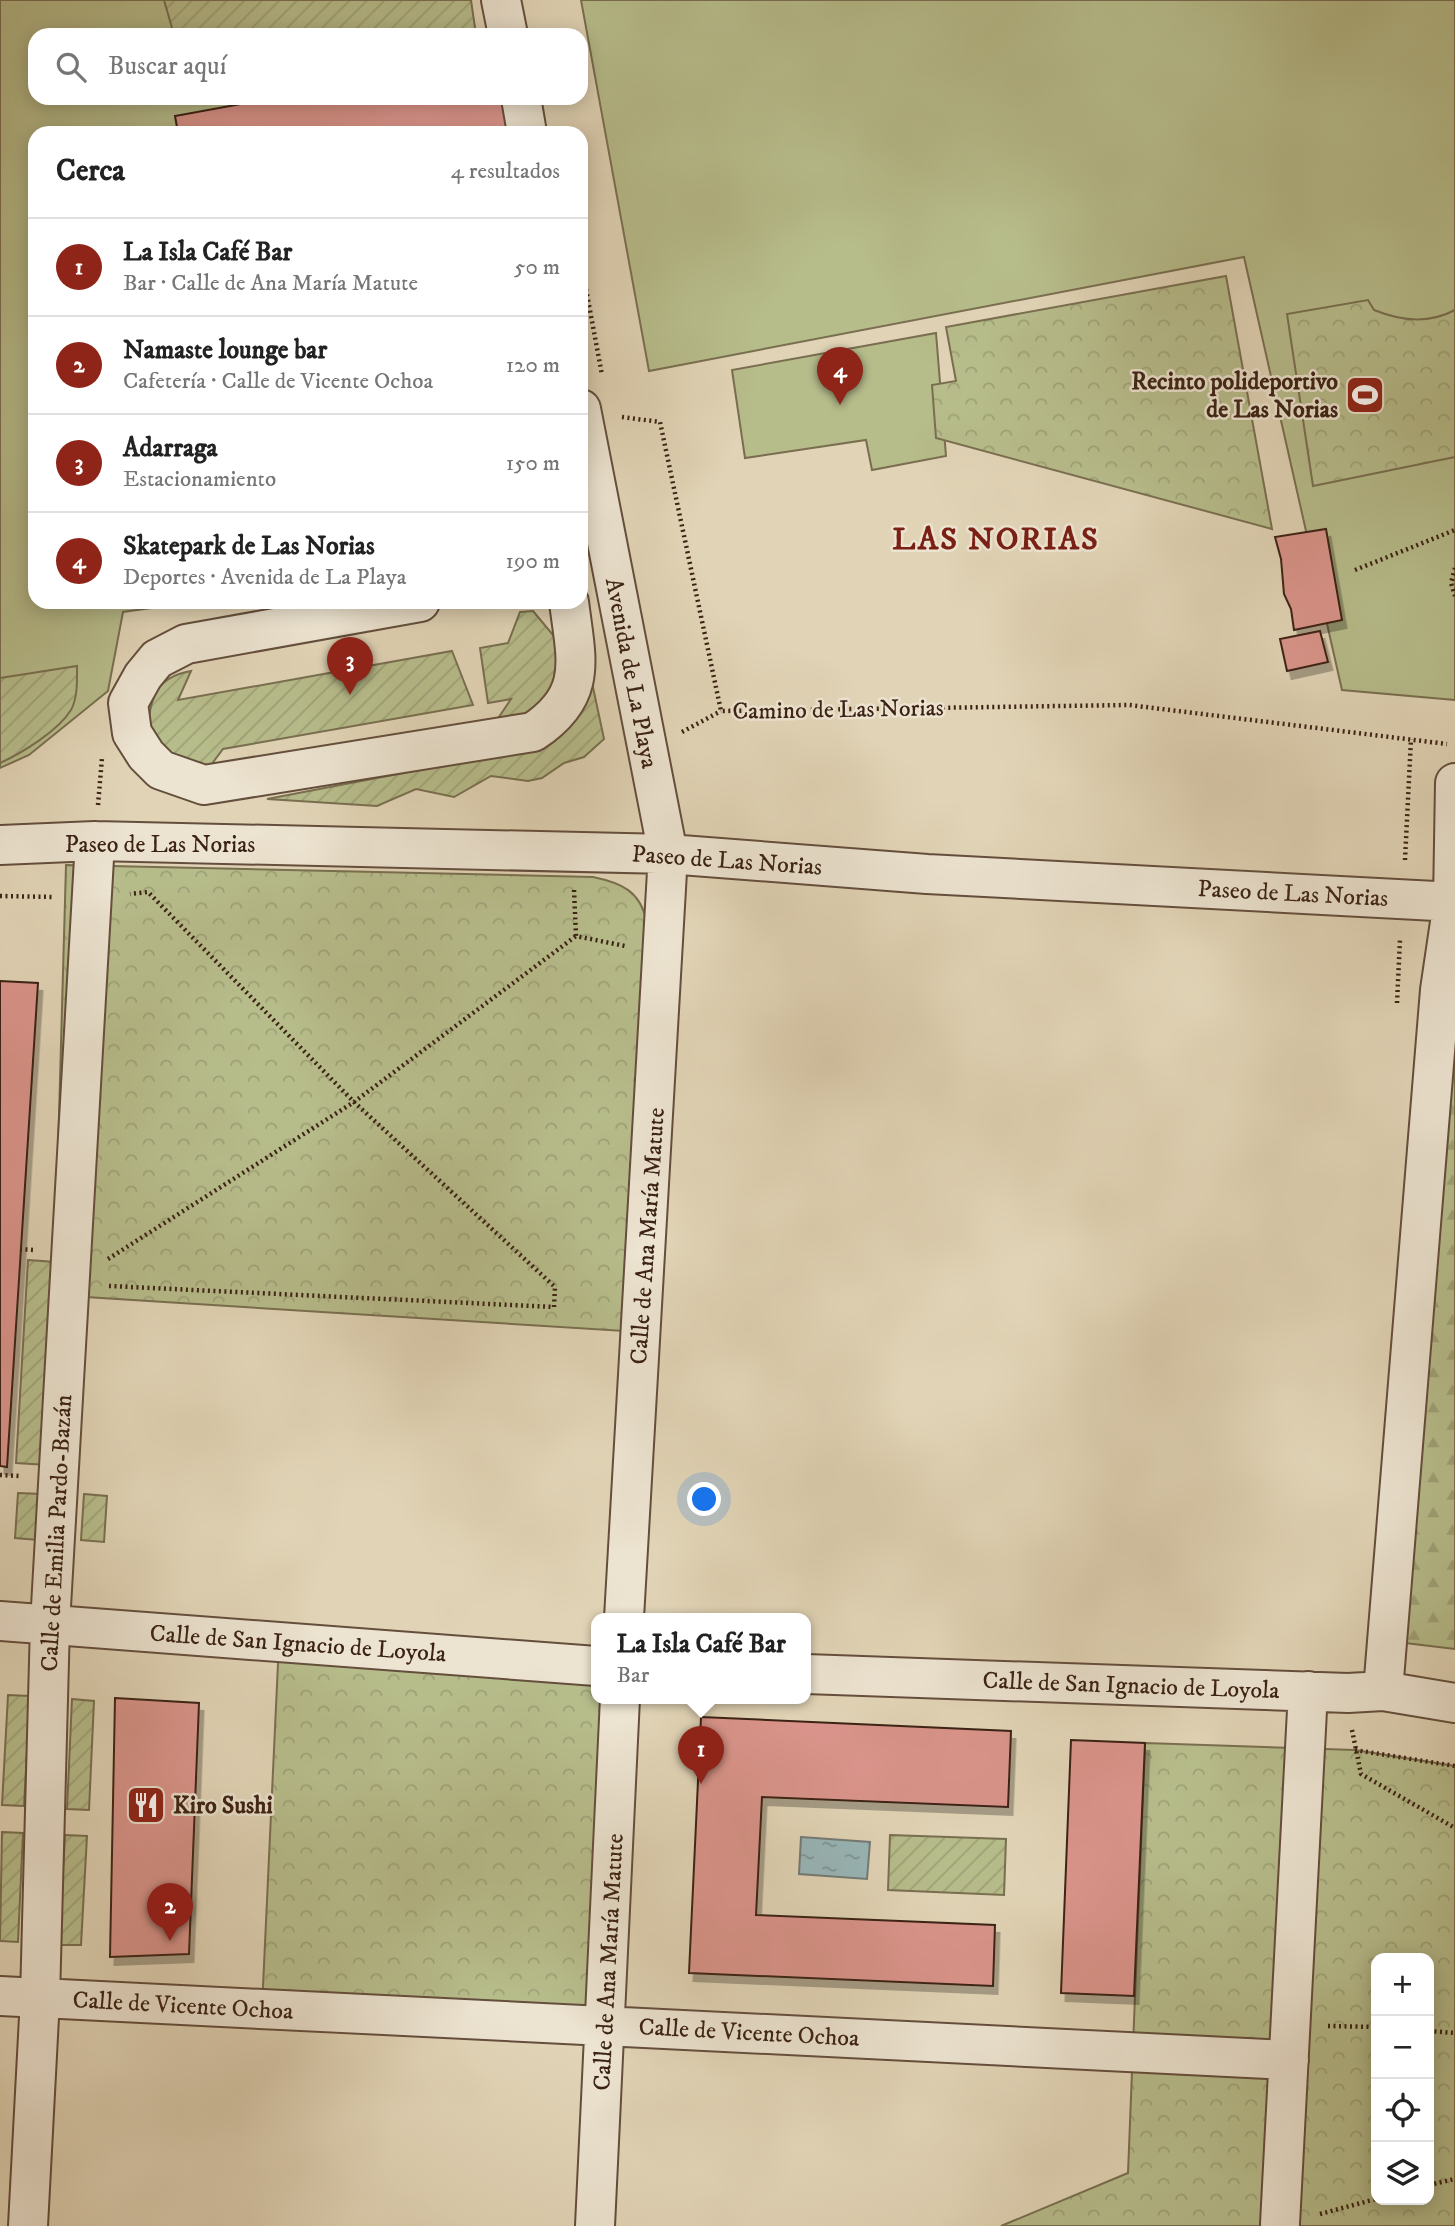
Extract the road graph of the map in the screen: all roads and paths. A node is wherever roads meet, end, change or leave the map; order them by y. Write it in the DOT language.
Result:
graph roads {
  1 [pos="501,0"];
  2 [pos="507,28"];
  3 [pos="522,105"];
  4 [pos="526,126"];
  5 [pos="588,314"];
  6 [pos="600,402"];
  7 [pos="1455,530"];
  8 [pos="596,565"];
  9 [pos="1455,568"];
  10 [pos="1355,570"];
  11 [pos="1455,596"];
  12 [pos="381,609"];
  13 [pos="570,609"];
  14 [pos="1455,745"];
  15 [pos="1455,783"];
  16 [pos="95,841"];
  17 [pos="0,845"];
  18 [pos="573,851"];
  19 [pos="668,854"];
  20 [pos="0,896"];
  21 [pos="90,898"];
  22 [pos="1454,902"];
  23 [pos="576,936"];
  24 [pos="664,954"];
  25 [pos="354,1101"];
  26 [pos="69,1284"];
  27 [pos="624,1613"];
  28 [pos="0,1621"];
  29 [pos="50,1624"];
  30 [pos="591,1667"];
  31 [pos="811,1674"];
  32 [pos="1308,1691"];
  33 [pos="1366,1692"];
  34 [pos="1455,1703"];
  35 [pos="620,1704"];
  36 [pos="1355,1750"];
  37 [pos="1455,1766"];
  38 [pos="1455,1828"];
  39 [pos="0,1996"];
  40 [pos="40,1998"];
  41 [pos="605,2025"];
  42 [pos="1371,2028"];
  43 [pos="1434,2031"];
  44 [pos="1455,2033"];
  45 [pos="1290,2043"];
  46 [pos="1455,2179"];
  47 [pos="1434,2184"];
  48 [pos="1371,2200"];
  49 [pos="1280,2224"];
  50 [pos="28,2226"];
  51 [pos="595,2226"];
  1 -- 2 [label="street"];
  3 -- 4 [label="street"];
  5 -- 6 [label="path"];
  6 -- 8 [label="street, Avenida de La Playa"];
  6 -- 14 [label="path, Camino de Las Norias"];
  7 -- 10 [label="path"];
  8 -- 19 [label="street, Avenida de La Playa"];
  9 -- 11 [label="path"];
  12 -- 13 [label="street"];
  15 -- 22 [label="street"];
  16 -- 17 [label="street, Paseo de Las Norias"];
  16 -- 18 [label="street, Paseo de Las Norias"];
  16 -- 21 [label="street, Calle de Emilia Pardo-Bazán"];
  18 -- 19 [label="street, Paseo de Las Norias"];
  18 -- 23 [label="path"];
  19 -- 22 [label="street, Paseo de Las Norias"];
  19 -- 24 [label="street, Calle de Ana María Matute"];
  20 -- 21 [label="path"];
  21 -- 25 [label="path"];
  21 -- 26 [label="street, Calle de Emilia Pardo-Bazán"];
  22 -- 33 [label="street"];
  23 -- 24 [label="path"];
  23 -- 25 [label="path"];
  24 -- 27 [label="street, Calle de Ana María Matute"];
  25 -- 26 [label="path"];
  25 -- 26 [label="path"];
  26 -- 29 [label="street, Calle de Emilia Pardo-Bazán"];
  28 -- 29 [label="street, Calle de San Ignacio de Loyola"];
  29 -- 30 [label="street, Calle de San Ignacio de Loyola"];
  29 -- 40 [label="street, Calle de Emilia Pardo-Bazán"];
  31 -- 32 [label="street, Calle de San Ignacio de Loyola"];
  32 -- 33 [label="street, Calle de San Ignacio de Loyola"];
  32 -- 45 [label="street"];
  33 -- 34 [label="street, Calle de San Ignacio de Loyola"];
  33 -- 36 [label="path"];
  35 -- 41 [label="street, Calle de Ana María Matute"];
  36 -- 37 [label="path"];
  36 -- 38 [label="path"];
  39 -- 40 [label="street, Calle de Vicente Ochoa"];
  40 -- 41 [label="street, Calle de Vicente Ochoa"];
  40 -- 50 [label="street, Calle de Emilia Pardo-Bazán"];
  41 -- 45 [label="street, Calle de Vicente Ochoa"];
  41 -- 51 [label="street, Calle de Ana María Matute"];
  42 -- 45 [label="path"];
  43 -- 44 [label="path"];
  45 -- 49 [label="street"];
  46 -- 47 [label="path"];
  48 -- 49 [label="path"];
}
